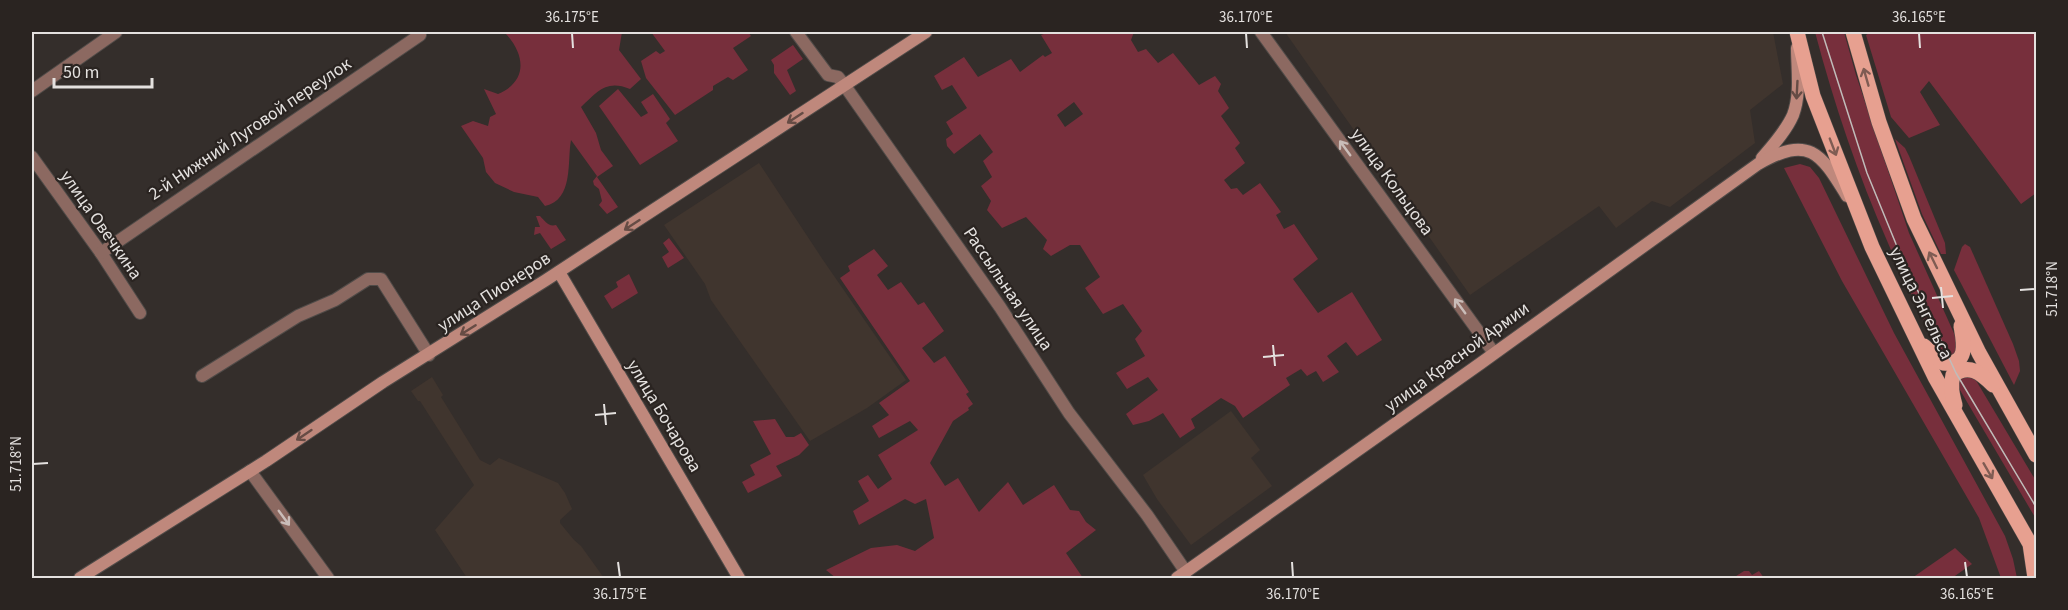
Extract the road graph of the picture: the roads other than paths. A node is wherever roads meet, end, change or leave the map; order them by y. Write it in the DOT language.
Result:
graph roads {
  1 [pos="116,32"];
  2 [pos="796,32"];
  3 [pos="926,32"];
  4 [pos="1261,32"];
  5 [pos="1796,32"];
  6 [pos="1852,32"];
  7 [pos="419,33"];
  8 [pos="844,86"];
  9 [pos="32,91"];
  10 [pos="32,157"];
  11 [pos="1758,164"];
  12 [pos="1857,212"];
  13 [pos="101,253"];
  14 [pos="559,272"];
  15 [pos="1959,312"];
  16 [pos="140,313"];
  17 [pos="1914,336"];
  18 [pos="1494,353"];
  19 [pos="429,355"];
  20 [pos="202,376"];
  21 [pos="2004,399"];
  22 [pos="1959,420"];
  23 [pos="2037,455"];
  24 [pos="250,471"];
  25 [pos="2033,547"];
  26 [pos="1181,575"];
  27 [pos="80,579"];
  28 [pos="328,579"];
  29 [pos="739,579"];
  30 [pos="2035,579"];
  1 -- 9 [label="street"];
  2 -- 8 [label="street, Рассыльная улица"];
  3 -- 8 [label="street, улица Пионеров"];
  18 -- 4 [label="street, улица Кольцова, one-way"];
  5 -- 11 [label="street, one-way"];
  5 -- 12 [label="main road, улица Энгельса, one-way"];
  15 -- 6 [label="main road, улица Энгельса, one-way"];
  7 -- 13 [label="street, 2-й Нижний Луговой переулок"];
  8 -- 14 [label="street, улица Пионеров, one-way"];
  8 -- 26 [label="street, Рассыльная улица"];
  10 -- 13 [label="street, улица Овечкина"];
  11 -- 12 [label="street"];
  11 -- 18 [label="street, улица Красной Армии"];
  12 -- 17 [label="main road, улица Энгельса"];
  13 -- 16 [label="street, улица Овечкина"];
  14 -- 19 [label="street, улица Пионеров, one-way"];
  14 -- 29 [label="street, улица Бочарова"];
  15 -- 17 [label="main road"];
  15 -- 21 [label="main road, улица Энгельса"];
  17 -- 22 [label="main road, улица Энгельса"];
  18 -- 26 [label="street, улица Красной Армии"];
  19 -- 20 [label="street"];
  19 -- 24 [label="street, улица Пионеров, one-way"];
  21 -- 22 [label="main road"];
  21 -- 23 [label="main road, улица Энгельса"];
  22 -- 25 [label="main road, улица Энгельса, one-way"];
  24 -- 27 [label="street, улица Пионеров"];
  24 -- 28 [label="street, one-way"];
  25 -- 30 [label="main road, улица Энгельса"];
}
